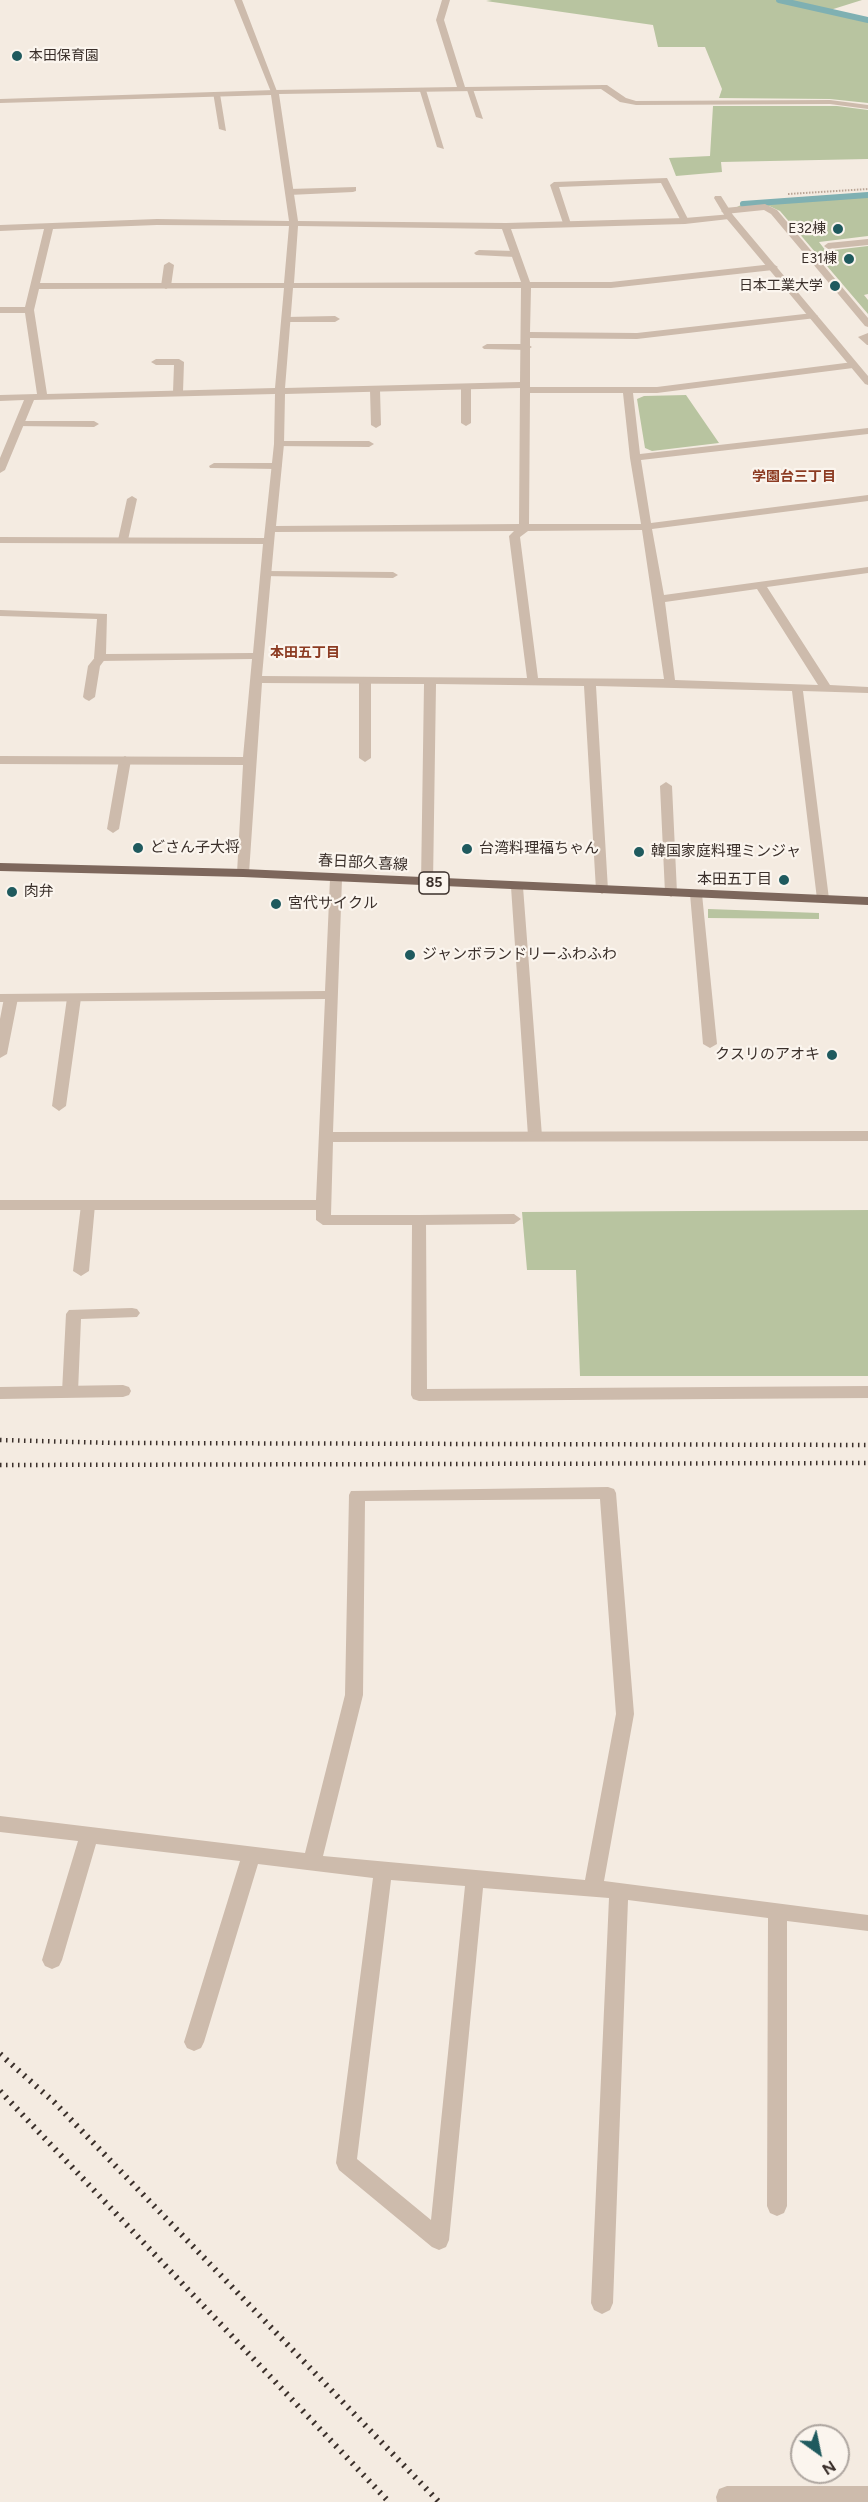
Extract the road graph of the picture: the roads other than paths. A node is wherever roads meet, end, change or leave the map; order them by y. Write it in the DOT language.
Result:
graph roads {
  1 [pos="238,0"];
  2 [pos="446,0"];
  3 [pos="465,89"];
  4 [pos="422,90"];
  5 [pos="275,92"];
  6 [pos="216,94"];
  7 [pos="0,101"];
  8 [pos="868,107"];
  9 [pos="480,117"];
  10 [pos="223,129"];
  11 [pos="441,147"];
  12 [pos="353,189"];
  13 [pos="289,192"];
  14 [pos="718,198"];
  15 [pos="727,214"];
  16 [pos="684,221"];
  17 [pos="294,223"];
  18 [pos="567,224"];
  19 [pos="49,226"];
  20 [pos="506,226"];
  21 [pos="0,228"];
  22 [pos="868,242"];
  23 [pos="828,246"];
  24 [pos="478,253"];
  25 [pos="515,254"];
  26 [pos="169,265"];
  27 [pos="773,267"];
  28 [pos="526,285"];
  29 [pos="36,286"];
  30 [pos="166,286"];
  31 [pos="289,286"];
  32 [pos="0,310"];
  33 [pos="29,310"];
  34 [pos="813,316"];
  35 [pos="335,319"];
  36 [pos="286,320"];
  37 [pos="868,324"];
  38 [pos="527,335"];
  39 [pos="487,347"];
  40 [pos="527,347"];
  41 [pos="156,362"];
  42 [pos="853,365"];
  43 [pos="868,382"];
  44 [pos="466,387"];
  45 [pos="526,387"];
  46 [pos="375,390"];
  47 [pos="628,390"];
  48 [pos="280,391"];
  49 [pos="178,392"];
  50 [pos="36,396"];
  51 [pos="0,398"];
  52 [pos="466,423"];
  53 [pos="20,424"];
  54 [pos="94,424"];
  55 [pos="376,425"];
  56 [pos="868,431"];
  57 [pos="279,444"];
  58 [pos="369,444"];
  59 [pos="635,458"];
  60 [pos="214,466"];
  61 [pos="277,466"];
  62 [pos="0,470"];
  63 [pos="868,498"];
  64 [pos="132,499"];
  65 [pos="646,527"];
  66 [pos="524,529"];
  67 [pos="269,535"];
  68 [pos="0,540"];
  69 [pos="123,540"];
  70 [pos="868,570"];
  71 [pos="265,574"];
  72 [pos="393,574"];
  73 [pos="760,585"];
  74 [pos="659,599"];
  75 [pos="0,613"];
  76 [pos="257,656"];
  77 [pos="100,658"];
  78 [pos="257,679"];
  79 [pos="365,680"];
  80 [pos="430,681"];
  81 [pos="533,681"];
  82 [pos="590,681"];
  83 [pos="670,682"];
  84 [pos="797,688"];
  85 [pos="826,688"];
  86 [pos="868,690"];
  87 [pos="89,697"];
  88 [pos="365,758"];
  89 [pos="0,760"];
  90 [pos="125,760"];
  91 [pos="249,761"];
  92 [pos="666,786"];
  93 [pos="113,829"];
  94 [pos="0,867"];
  95 [pos="243,873"];
  96 [pos="336,879"];
  97 [pos="427,883"];
  98 [pos="517,886"];
  99 [pos="602,890"];
  100 [pos="671,893"];
  101 [pos="696,894"];
  102 [pos="823,899"];
  103 [pos="868,901"];
  104 [pos="333,995"];
  105 [pos="5,998"];
  106 [pos="74,998"];
  107 [pos="710,1044"];
  108 [pos="0,1054"];
  109 [pos="59,1106"];
  110 [pos="535,1136"];
  111 [pos="868,1136"];
  112 [pos="327,1137"];
  113 [pos="0,1205"];
  114 [pos="88,1205"];
  115 [pos="324,1205"];
  116 [pos="514,1219"];
  117 [pos="419,1220"];
  118 [pos="81,1271"];
  119 [pos="132,1313"];
  120 [pos="123,1390"];
  121 [pos="70,1392"];
  122 [pos="868,1392"];
  123 [pos="0,1393"];
  124 [pos="0,1824"];
  125 [pos="89,1835"];
  126 [pos="251,1855"];
  127 [pos="312,1862"];
  128 [pos="383,1871"];
  129 [pos="475,1878"];
  130 [pos="593,1888"];
  131 [pos="619,1891"];
  132 [pos="777,1911"];
  133 [pos="868,1923"];
  134 [pos="52,1960"];
  135 [pos="194,2042"];
  136 [pos="777,2206"];
  137 [pos="602,2303"];
  138 [pos="868,2497"];
  139 [pos="728,2502"];
  1 -- 5 [label="street"];
  2 -- 3 [label="street"];
  3 -- 4 [label="street"];
  3 -- 8 [label="street"];
  3 -- 9 [label="street"];
  4 -- 5 [label="street"];
  4 -- 11 [label="street"];
  5 -- 6 [label="street"];
  5 -- 13 [label="street"];
  6 -- 7 [label="street"];
  6 -- 10 [label="street"];
  12 -- 13 [label="street"];
  13 -- 17 [label="street"];
  14 -- 15 [label="street"];
  15 -- 16 [label="street"];
  15 -- 27 [label="street"];
  15 -- 37 [label="street"];
  16 -- 18 [label="street"];
  16 -- 18 [label="street"];
  17 -- 19 [label="street"];
  17 -- 20 [label="street"];
  17 -- 31 [label="street"];
  18 -- 20 [label="street"];
  19 -- 21 [label="street"];
  19 -- 29 [label="street"];
  20 -- 25 [label="street"];
  22 -- 23 [label="street"];
  24 -- 25 [label="street"];
  25 -- 28 [label="street"];
  26 -- 30 [label="street"];
  27 -- 28 [label="street"];
  27 -- 34 [label="street"];
  28 -- 31 [label="street"];
  28 -- 38 [label="street"];
  29 -- 30 [label="street"];
  29 -- 33 [label="street"];
  30 -- 31 [label="street"];
  31 -- 36 [label="street"];
  32 -- 33 [label="street"];
  33 -- 50 [label="street"];
  34 -- 38 [label="street"];
  34 -- 42 [label="street"];
  35 -- 36 [label="street"];
  36 -- 48 [label="street"];
  38 -- 40 [label="street"];
  39 -- 40 [label="street"];
  40 -- 45 [label="street"];
  41 -- 49 [label="street"];
  42 -- 43 [label="street"];
  42 -- 47 [label="street"];
  44 -- 45 [label="street"];
  44 -- 46 [label="street"];
  44 -- 52 [label="street"];
  45 -- 47 [label="street"];
  45 -- 66 [label="street"];
  46 -- 48 [label="street"];
  46 -- 55 [label="street"];
  47 -- 59 [label="street"];
  48 -- 49 [label="street"];
  48 -- 57 [label="street"];
  49 -- 50 [label="street"];
  50 -- 51 [label="street"];
  50 -- 53 [label="street"];
  53 -- 54 [label="street"];
  53 -- 62 [label="street"];
  56 -- 59 [label="street"];
  57 -- 58 [label="street"];
  57 -- 61 [label="street"];
  59 -- 65 [label="street"];
  60 -- 61 [label="street"];
  61 -- 67 [label="street"];
  63 -- 65 [label="street"];
  64 -- 69 [label="street"];
  65 -- 66 [label="street"];
  65 -- 74 [label="street"];
  66 -- 67 [label="street"];
  66 -- 81 [label="street"];
  67 -- 69 [label="street"];
  67 -- 71 [label="street"];
  68 -- 69 [label="street"];
  70 -- 73 [label="street"];
  71 -- 72 [label="street"];
  71 -- 76 [label="street"];
  73 -- 74 [label="street"];
  73 -- 85 [label="street"];
  74 -- 83 [label="street"];
  75 -- 77 [label="street"];
  76 -- 77 [label="street"];
  76 -- 78 [label="street"];
  77 -- 87 [label="street"];
  78 -- 79 [label="street"];
  78 -- 91 [label="street"];
  79 -- 80 [label="street"];
  79 -- 88 [label="street"];
  80 -- 81 [label="street"];
  80 -- 97 [label="street"];
  81 -- 82 [label="street"];
  82 -- 83 [label="street"];
  82 -- 99 [label="street"];
  83 -- 84 [label="street"];
  84 -- 85 [label="street"];
  84 -- 102 [label="street"];
  85 -- 86 [label="street"];
  89 -- 90 [label="street"];
  90 -- 91 [label="street"];
  90 -- 93 [label="street"];
  91 -- 95 [label="street"];
  92 -- 100 [label="street"];
  94 -- 95 [label="main road, 春日部久喜線 / 85"];
  95 -- 96 [label="main road, 春日部久喜線 / 85"];
  96 -- 97 [label="main road, 春日部久喜線 / 85"];
  96 -- 104 [label="street"];
  97 -- 98 [label="main road, 春日部久喜線 / 85"];
  98 -- 99 [label="main road, 春日部久喜線 / 85"];
  98 -- 110 [label="street"];
  99 -- 100 [label="main road, 春日部久喜線 / 85"];
  100 -- 101 [label="main road, 春日部久喜線 / 85"];
  101 -- 102 [label="main road, 春日部久喜線 / 85"];
  101 -- 107 [label="street"];
  102 -- 103 [label="main road, 春日部久喜線 / 85"];
  104 -- 106 [label="street"];
  104 -- 112 [label="street"];
  105 -- 106 [label="street"];
  105 -- 108 [label="street"];
  106 -- 109 [label="street"];
  110 -- 111 [label="street"];
  110 -- 112 [label="street"];
  112 -- 115 [label="street"];
  113 -- 114 [label="street"];
  114 -- 115 [label="street"];
  114 -- 118 [label="street"];
  115 -- 117 [label="street"];
  116 -- 117 [label="street"];
  117 -- 122 [label="street"];
  119 -- 121 [label="street"];
  120 -- 121 [label="street"];
  121 -- 123 [label="street"];
  124 -- 125 [label="street"];
  125 -- 126 [label="street"];
  125 -- 134 [label="street"];
  126 -- 127 [label="street"];
  126 -- 135 [label="street"];
  127 -- 128 [label="street"];
  127 -- 130 [label="street"];
  128 -- 129 [label="street"];
  128 -- 129 [label="street"];
  129 -- 130 [label="street"];
  130 -- 131 [label="street"];
  131 -- 132 [label="street"];
  131 -- 137 [label="street"];
  132 -- 133 [label="street"];
  132 -- 136 [label="street"];
  138 -- 139 [label="street"];
}
